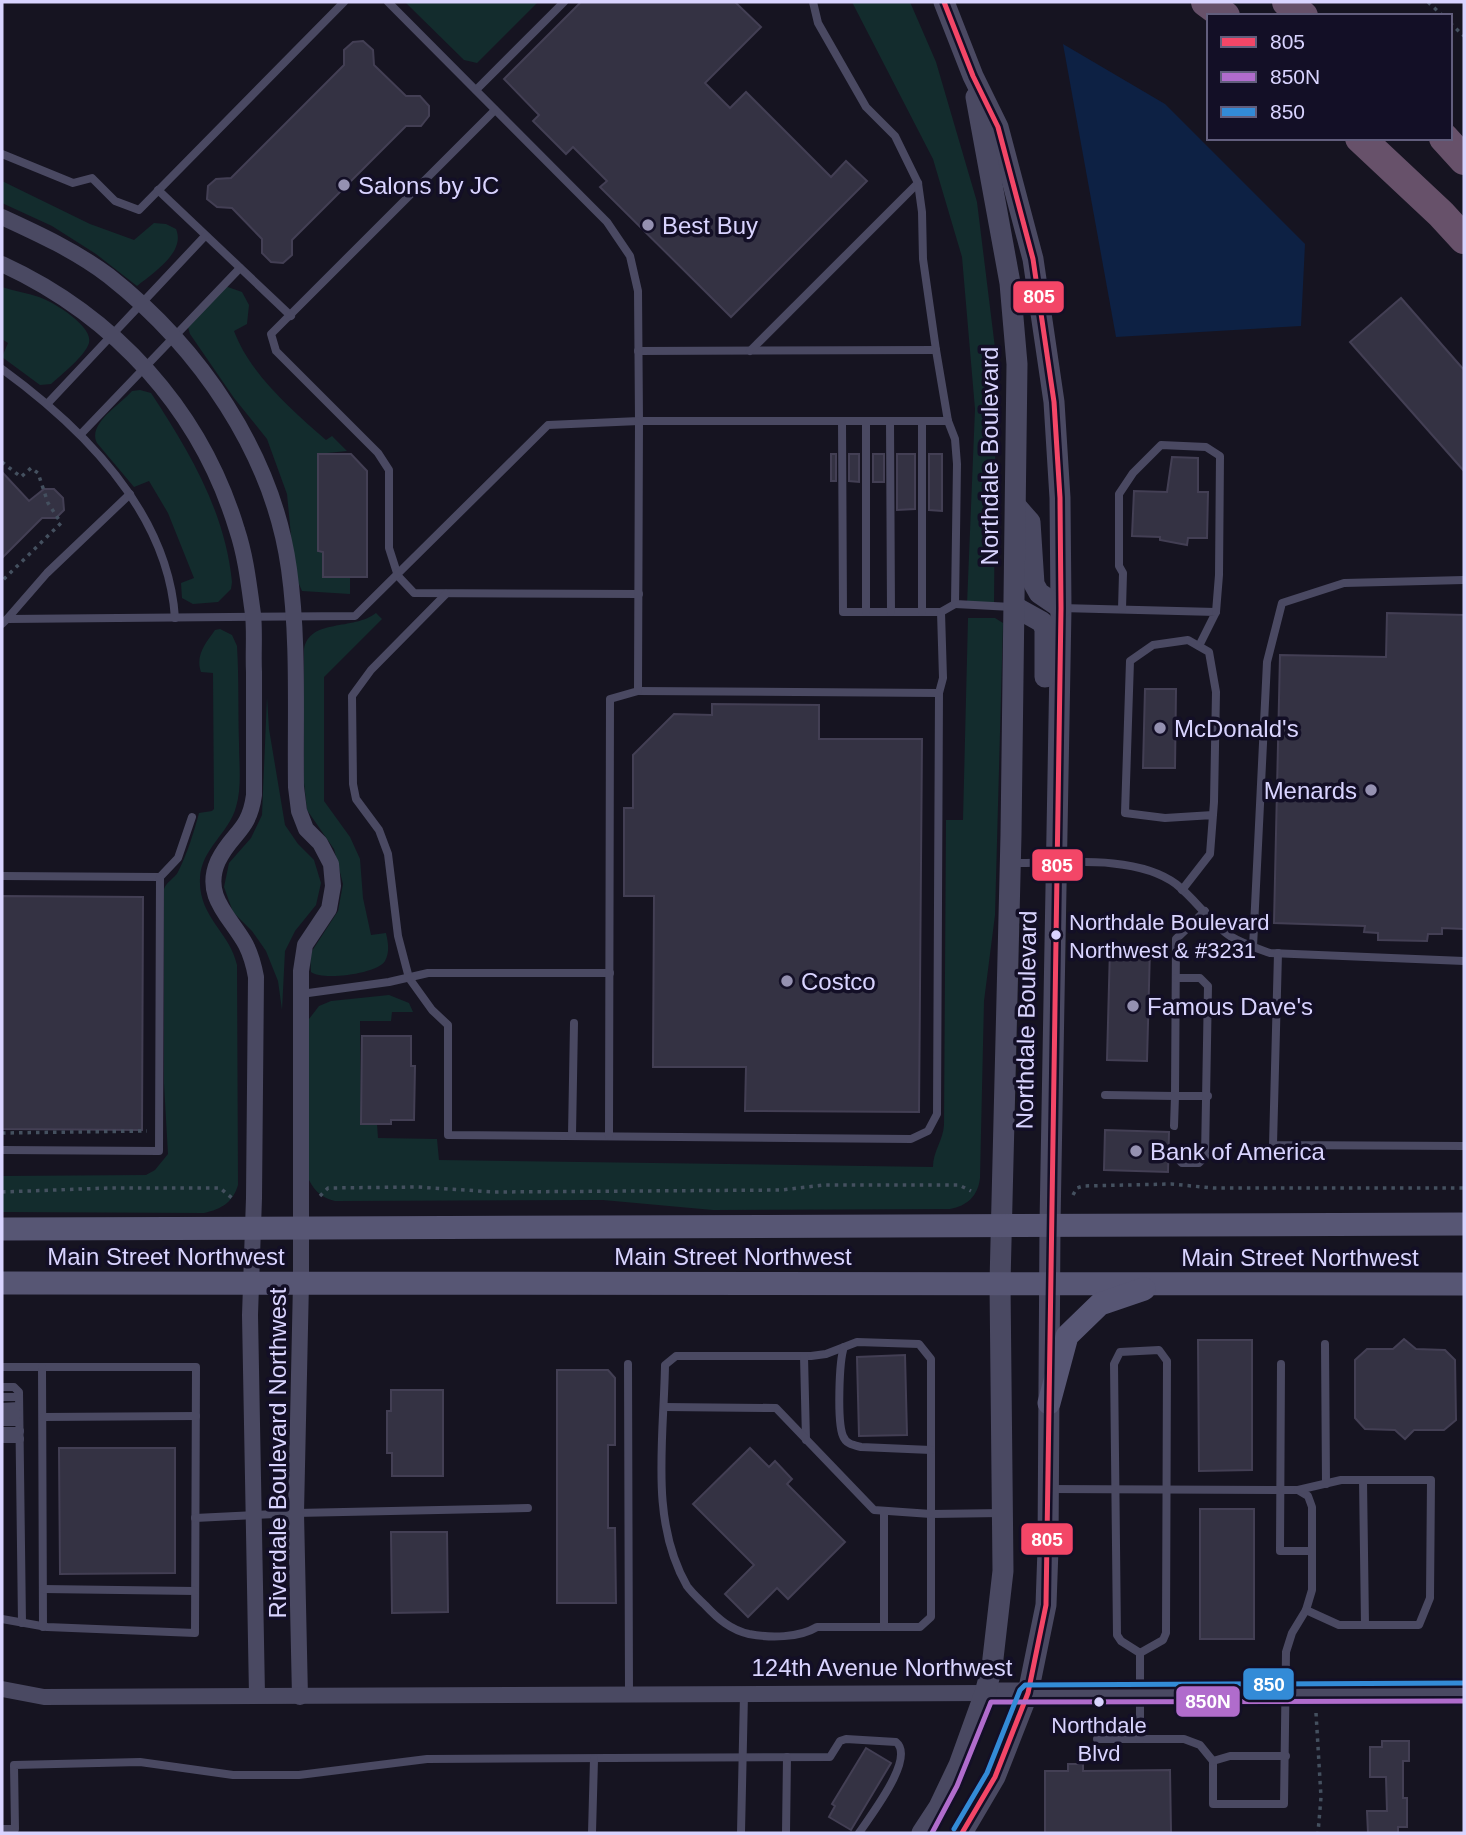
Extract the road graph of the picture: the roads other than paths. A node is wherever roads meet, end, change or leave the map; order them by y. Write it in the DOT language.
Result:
graph roads {
  1 [pos="344,2"];
  2 [pos="388,2"];
  3 [pos="564,2"];
  4 [pos="813,2"];
  5 [pos="944,2"];
  6 [pos="1206,2"];
  7 [pos="1287,2"];
  8 [pos="1222,14"];
  9 [pos="1301,14"];
  10 [pos="973,76"];
  11 [pos="475,90"];
  12 [pos="495,110"];
  13 [pos="1362,140"];
  14 [pos="1446,140"];
  15 [pos="2,155"];
  16 [pos="1464,160"];
  17 [pos="918,183"];
  18 [pos="158,190"];
  19 [pos="2,218"];
  20 [pos="205,236"];
  21 [pos="1464,242"];
  22 [pos="2,264"];
  23 [pos="240,268"];
  24 [pos="141,305"];
  25 [pos="291,316"];
  26 [pos="112,336"];
  27 [pos="174,338"];
  28 [pos="936,350"];
  29 [pos="638,351"];
  30 [pos="750,351"];
  31 [pos="144,368"];
  32 [pos="2,369"];
  33 [pos="48,403"];
  34 [pos="639,421"];
  35 [pos="842,421"];
  36 [pos="866,421"];
  37 [pos="890,421"];
  38 [pos="922,421"];
  39 [pos="948,421"];
  40 [pos="80,434"];
  41 [pos="130,494"];
  42 [pos="1016,506"];
  43 [pos="398,576"];
  44 [pos="1464,580"];
  45 [pos="446,594"];
  46 [pos="639,594"];
  47 [pos="955,604"];
  48 [pos="1015,607"];
  49 [pos="1061,608"];
  50 [pos="1122,609"];
  51 [pos="866,612"];
  52 [pos="891,612"];
  53 [pos="922,612"];
  54 [pos="941,612"];
  55 [pos="1216,612"];
  56 [pos="253,617"];
  57 [pos="294,617"];
  58 [pos="175,618"];
  59 [pos="4,621"];
  60 [pos="1199,646"];
  61 [pos="638,691"];
  62 [pos="939,693"];
  63 [pos="1058,734"];
  64 [pos="1213,815"];
  65 [pos="192,817"];
  66 [pos="1010,863"];
  67 [pos="1055,863"];
  68 [pos="2,876"];
  69 [pos="160,877"];
  70 [pos="1182,890"];
  71 [pos="1205,911"];
  72 [pos="1253,947"];
  73 [pos="1278,953"];
  74 [pos="1464,961"];
  75 [pos="610,973"];
  76 [pos="409,978"];
  77 [pos="1176,978"];
  78 [pos="300,994"];
  79 [pos="575,1023"];
  80 [pos="1105,1096"];
  81 [pos="1175,1096"];
  82 [pos="1208,1096"];
  83 [pos="1174,1126"];
  84 [pos="572,1135"];
  85 [pos="609,1136"];
  86 [pos="1464,1146"];
  87 [pos="2,1150"];
  88 [pos="1174,1154"];
  89 [pos="1002,1224"];
  90 [pos="1049,1224"];
  91 [pos="1464,1224"];
  92 [pos="300,1228"];
  93 [pos="2,1229"];
  94 [pos="253,1229"];
  95 [pos="301,1282"];
  96 [pos="2,1283"];
  97 [pos="252,1283"];
  98 [pos="1000,1283"];
  99 [pos="1049,1283"];
  100 [pos="1160,1283"];
  101 [pos="1464,1284"];
  102 [pos="1325,1344"];
  103 [pos="844,1347"];
  104 [pos="804,1356"];
  105 [pos="628,1364"];
  106 [pos="1281,1364"];
  107 [pos="2,1367"];
  108 [pos="42,1367"];
  109 [pos="2,1387"];
  110 [pos="2,1397"];
  111 [pos="1049,1402"];
  112 [pos="2,1406"];
  113 [pos="664,1407"];
  114 [pos="2,1414"];
  115 [pos="195,1416"];
  116 [pos="43,1417"];
  117 [pos="19,1418"];
  118 [pos="2,1422"];
  119 [pos="2,1431"];
  120 [pos="2,1439"];
  121 [pos="806,1441"];
  122 [pos="930,1450"];
  123 [pos="1363,1480"];
  124 [pos="1326,1484"];
  125 [pos="1049,1489"];
  126 [pos="1117,1490"];
  127 [pos="1167,1490"];
  128 [pos="1282,1490"];
  129 [pos="1298,1490"];
  130 [pos="528,1508"];
  131 [pos="884,1511"];
  132 [pos="296,1513"];
  133 [pos="1003,1513"];
  134 [pos="253,1514"];
  135 [pos="930,1514"];
  136 [pos="195,1518"];
  137 [pos="1312,1551"];
  138 [pos="43,1589"];
  139 [pos="195,1591"];
  140 [pos="1307,1610"];
  141 [pos="2,1619"];
  142 [pos="22,1623"];
  143 [pos="1364,1625"];
  144 [pos="43,1627"];
  145 [pos="884,1627"];
  146 [pos="1140,1653"];
  147 [pos="2,1689"];
  148 [pos="1464,1692"];
  149 [pos="985,1693"];
  150 [pos="1028,1693"];
  151 [pos="1141,1693"];
  152 [pos="744,1694"];
  153 [pos="1287,1694"];
  154 [pos="257,1695"];
  155 [pos="629,1695"];
  156 [pos="299,1697"];
  157 [pos="1097,1739"];
  158 [pos="1140,1739"];
  159 [pos="1286,1756"];
  160 [pos="742,1757"];
  161 [pos="787,1757"];
  162 [pos="594,1759"];
  163 [pos="1213,1762"];
  164 [pos="2,1829"];
  165 [pos="593,1833"];
  166 [pos="741,1833"];
  167 [pos="786,1833"];
  168 [pos="859,1833"];
  169 [pos="922,1833"];
  170 [pos="962,1833"];
  1 -- 18 [label="lane"];
  2 -- 11 [label="lane"];
  3 -- 11 [label="lane"];
  4 -- 17 [label="lane"];
  5 -- 10 [label="street, Northdale Boulevard"];
  6 -- 8 [label="highway"];
  7 -- 9 [label="highway"];
  10 -- 42 [label="street, Northdale Boulevard"];
  10 -- 49 [label="street, Northdale Boulevard"];
  11 -- 12 [label="lane"];
  12 -- 25 [label="lane"];
  12 -- 29 [label="lane"];
  13 -- 21 [label="highway"];
  14 -- 16 [label="highway"];
  15 -- 18 [label="lane"];
  17 -- 28 [label="lane"];
  17 -- 30 [label="lane"];
  18 -- 20 [label="lane"];
  19 -- 24 [label="street, Riverdale Boulevard Northwest"];
  20 -- 23 [label="lane"];
  20 -- 24 [label="lane"];
  22 -- 26 [label="street, Riverdale Boulevard Northwest"];
  23 -- 25 [label="lane"];
  23 -- 27 [label="lane"];
  24 -- 26 [label="lane"];
  24 -- 27 [label="street, Riverdale Boulevard Northwest"];
  25 -- 43 [label="lane"];
  26 -- 31 [label="street, Riverdale Boulevard Northwest"];
  26 -- 33 [label="lane"];
  27 -- 31 [label="lane"];
  27 -- 57 [label="street, Riverdale Boulevard Northwest"];
  28 -- 30 [label="lane"];
  28 -- 39 [label="lane"];
  29 -- 30 [label="lane"];
  29 -- 34 [label="lane"];
  31 -- 40 [label="lane"];
  31 -- 56 [label="street, Riverdale Boulevard Northwest"];
  32 -- 33 [label="lane"];
  33 -- 40 [label="lane"];
  34 -- 35 [label="lane"];
  34 -- 43 [label="lane"];
  34 -- 46 [label="lane"];
  35 -- 36 [label="lane"];
  35 -- 51 [label="lane"];
  36 -- 37 [label="lane"];
  36 -- 51 [label="lane"];
  37 -- 38 [label="lane"];
  37 -- 52 [label="lane"];
  38 -- 39 [label="lane"];
  38 -- 53 [label="lane"];
  39 -- 47 [label="lane"];
  40 -- 41 [label="lane"];
  41 -- 58 [label="lane"];
  41 -- 59 [label="lane"];
  42 -- 48 [label="street, Northdale Boulevard"];
  42 -- 49 [label="street"];
  43 -- 45 [label="lane"];
  43 -- 57 [label="lane"];
  44 -- 72 [label="lane"];
  45 -- 46 [label="lane"];
  45 -- 76 [label="lane"];
  46 -- 61 [label="lane"];
  47 -- 48 [label="lane"];
  47 -- 54 [label="lane"];
  48 -- 63 [label="street"];
  48 -- 66 [label="street, Northdale Boulevard"];
  49 -- 50 [label="lane"];
  49 -- 63 [label="street, Northdale Boulevard"];
  50 -- 55 [label="lane"];
  50 -- 55 [label="lane"];
  51 -- 52 [label="lane"];
  52 -- 53 [label="lane"];
  53 -- 54 [label="lane"];
  54 -- 62 [label="lane"];
  55 -- 60 [label="lane"];
  56 -- 57 [label="lane"];
  56 -- 58 [label="lane"];
  56 -- 94 [label="street, Riverdale Boulevard Northwest"];
  57 -- 78 [label="street, Riverdale Boulevard Northwest"];
  58 -- 59 [label="lane"];
  60 -- 64 [label="lane"];
  60 -- 64 [label="lane"];
  61 -- 62 [label="lane"];
  61 -- 75 [label="lane"];
  62 -- 85 [label="lane"];
  63 -- 67 [label="street, Northdale Boulevard"];
  64 -- 70 [label="lane"];
  65 -- 69 [label="lane"];
  66 -- 67 [label="lane"];
  66 -- 89 [label="street, Northdale Boulevard"];
  67 -- 70 [label="lane"];
  67 -- 90 [label="street, Northdale Boulevard"];
  68 -- 69 [label="lane"];
  69 -- 87 [label="lane"];
  70 -- 71 [label="lane"];
  71 -- 72 [label="lane"];
  71 -- 77 [label="lane"];
  72 -- 73 [label="lane"];
  73 -- 74 [label="lane"];
  73 -- 86 [label="lane"];
  75 -- 76 [label="lane"];
  75 -- 85 [label="lane"];
  76 -- 78 [label="lane"];
  76 -- 84 [label="lane"];
  77 -- 81 [label="lane"];
  77 -- 82 [label="lane"];
  78 -- 92 [label="street, Riverdale Boulevard Northwest"];
  79 -- 84 [label="lane"];
  80 -- 81 [label="lane"];
  81 -- 82 [label="lane"];
  81 -- 83 [label="lane"];
  82 -- 88 [label="lane"];
  84 -- 85 [label="lane"];
  89 -- 90 [label="main road, Main Street Northwest"];
  89 -- 92 [label="main road, Main Street Northwest"];
  89 -- 98 [label="street, Northdale Boulevard"];
  90 -- 91 [label="main road, Main Street Northwest"];
  90 -- 99 [label="street, Northdale Boulevard"];
  92 -- 94 [label="main road, Main Street Northwest"];
  92 -- 95 [label="street, Riverdale Boulevard Northwest"];
  93 -- 94 [label="main road, Main Street Northwest"];
  94 -- 97 [label="street, Riverdale Boulevard Northwest"];
  95 -- 97 [label="main road, Main Street Northwest"];
  95 -- 98 [label="main road, Main Street Northwest"];
  95 -- 132 [label="street, Riverdale Boulevard Northwest"];
  96 -- 97 [label="main road, Main Street Northwest"];
  97 -- 134 [label="street, Riverdale Boulevard Northwest"];
  98 -- 99 [label="main road, Main Street Northwest"];
  98 -- 133 [label="street, Northdale Boulevard"];
  99 -- 100 [label="main road, Main Street Northwest"];
  99 -- 111 [label="street, Northdale Boulevard"];
  100 -- 101 [label="main road, Main Street Northwest"];
  100 -- 111 [label="main road"];
  102 -- 124 [label="lane"];
  103 -- 104 [label="lane"];
  103 -- 122 [label="lane"];
  103 -- 122 [label="lane"];
  104 -- 113 [label="lane"];
  104 -- 121 [label="lane"];
  105 -- 155 [label="lane"];
  106 -- 128 [label="lane"];
  107 -- 108 [label="lane"];
  108 -- 115 [label="lane"];
  108 -- 116 [label="lane"];
  109 -- 117 [label="lane"];
  110 -- 117 [label="lane"];
  111 -- 125 [label="street, Northdale Boulevard"];
  112 -- 117 [label="lane"];
  113 -- 121 [label="lane"];
  113 -- 145 [label="lane"];
  114 -- 117 [label="lane"];
  115 -- 116 [label="lane"];
  115 -- 136 [label="lane"];
  116 -- 138 [label="lane"];
  117 -- 118 [label="lane"];
  117 -- 119 [label="lane"];
  117 -- 120 [label="lane"];
  117 -- 142 [label="lane"];
  121 -- 131 [label="lane"];
  122 -- 135 [label="lane"];
  123 -- 124 [label="lane"];
  123 -- 143 [label="lane"];
  123 -- 143 [label="lane"];
  124 -- 129 [label="lane"];
  125 -- 126 [label="lane"];
  125 -- 150 [label="street, Northdale Boulevard"];
  126 -- 127 [label="lane"];
  126 -- 127 [label="lane"];
  126 -- 146 [label="lane"];
  127 -- 128 [label="lane"];
  127 -- 146 [label="lane"];
  128 -- 129 [label="lane"];
  128 -- 137 [label="lane"];
  129 -- 137 [label="lane"];
  130 -- 132 [label="lane"];
  131 -- 135 [label="lane"];
  131 -- 145 [label="lane"];
  132 -- 134 [label="lane"];
  132 -- 156 [label="street, Riverdale Boulevard Northwest"];
  133 -- 135 [label="lane"];
  133 -- 149 [label="street, Northdale Boulevard"];
  134 -- 136 [label="lane"];
  134 -- 154 [label="street, Riverdale Boulevard Northwest"];
  135 -- 145 [label="lane"];
  136 -- 139 [label="lane"];
  137 -- 140 [label="lane"];
  138 -- 139 [label="lane"];
  138 -- 144 [label="lane"];
  139 -- 144 [label="lane"];
  140 -- 143 [label="lane"];
  140 -- 153 [label="lane"];
  141 -- 142 [label="lane"];
  142 -- 144 [label="lane"];
  146 -- 151 [label="lane"];
  147 -- 154 [label="street"];
  148 -- 153 [label="street, 124th Avenue Northwest"];
  149 -- 150 [label="street, 124th Avenue Northwest"];
  149 -- 152 [label="street, 124th Avenue Northwest"];
  149 -- 169 [label="street, Northdale Boulevard"];
  150 -- 151 [label="street, 124th Avenue Northwest"];
  150 -- 170 [label="street, Northdale Boulevard"];
  151 -- 153 [label="street, 124th Avenue Northwest"];
  151 -- 158 [label="lane"];
  152 -- 155 [label="street, 124th Avenue Northwest"];
  152 -- 160 [label="lane"];
  153 -- 159 [label="lane"];
  154 -- 156 [label="street, 124th Avenue Northwest"];
  155 -- 156 [label="street, 124th Avenue Northwest"];
  157 -- 158 [label="lane"];
  158 -- 163 [label="lane"];
  159 -- 163 [label="lane"];
  159 -- 163 [label="lane"];
  160 -- 161 [label="lane"];
  160 -- 162 [label="lane"];
  160 -- 166 [label="lane"];
  161 -- 167 [label="lane"];
  161 -- 168 [label="lane"];
  162 -- 164 [label="lane"];
  162 -- 165 [label="lane"];
}
